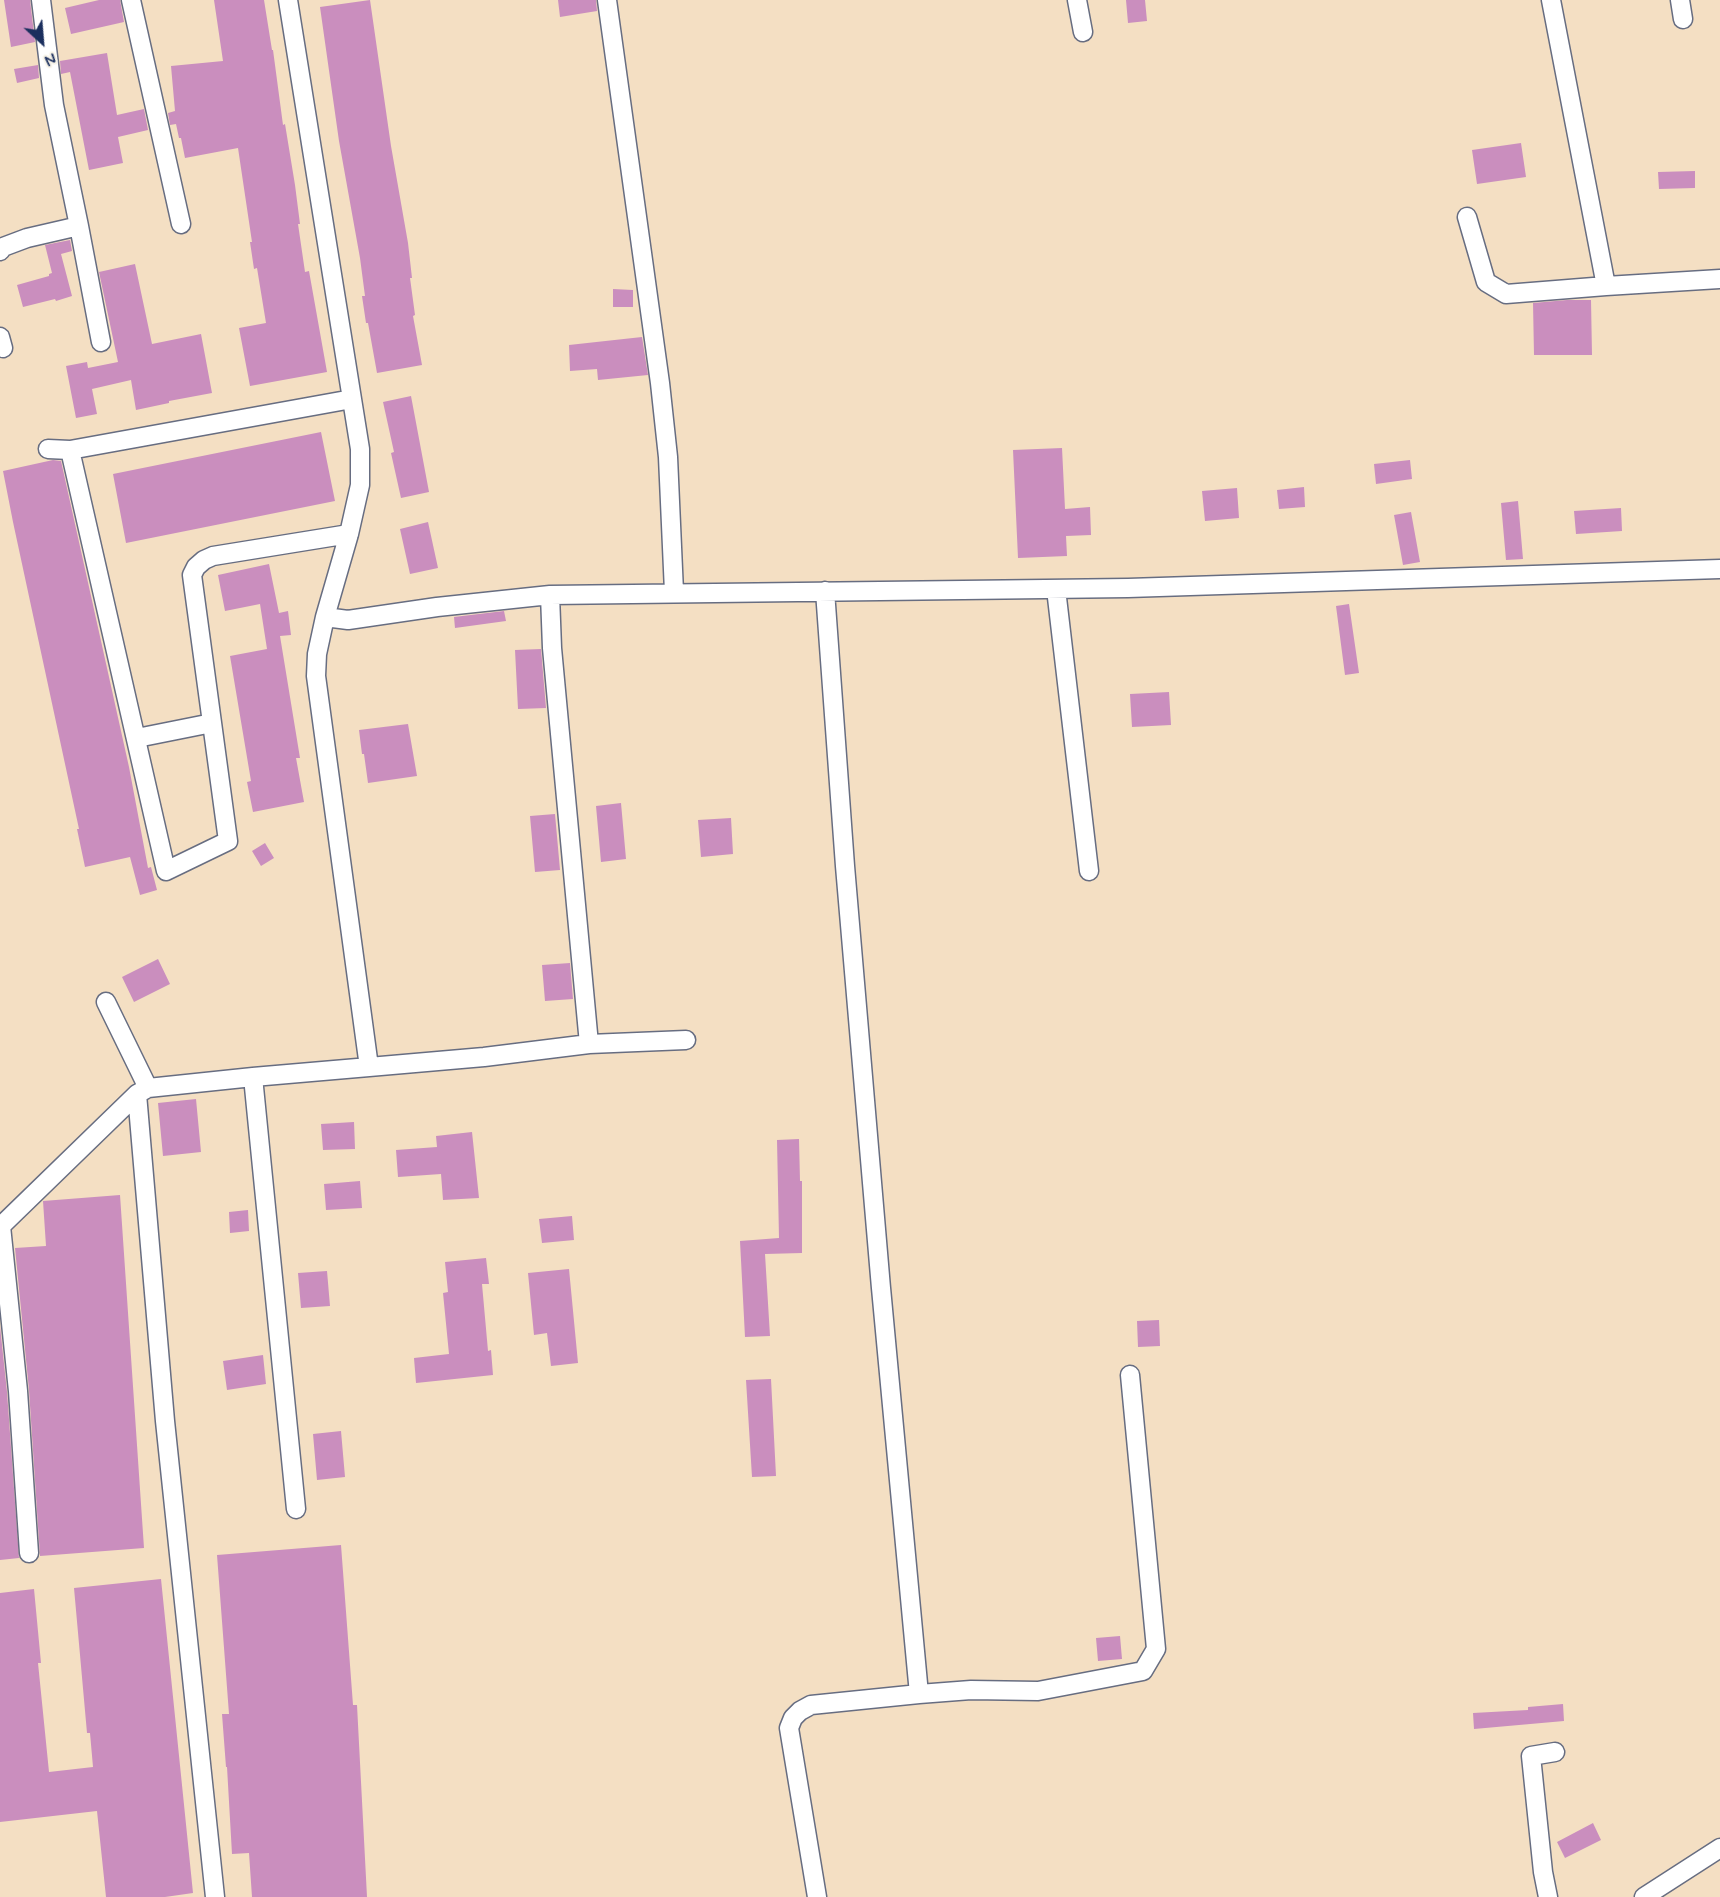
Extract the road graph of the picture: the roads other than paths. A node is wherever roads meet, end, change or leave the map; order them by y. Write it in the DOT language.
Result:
graph roads {
  1 [pos="41,0"];
  2 [pos="131,0"];
  3 [pos="288,0"];
  4 [pos="607,0"];
  5 [pos="1077,0"];
  6 [pos="1551,0"];
  7 [pos="1680,0"];
  8 [pos="1683,19"];
  9 [pos="1083,32"];
  10 [pos="1467,217"];
  11 [pos="181,224"];
  12 [pos="80,226"];
  13 [pos="0,251"];
  14 [pos="1720,279"];
  15 [pos="1606,286"];
  16 [pos="101,342"];
  17 [pos="352,399"];
  18 [pos="48,449"];
  19 [pos="70,450"];
  20 [pos="349,534"];
  21 [pos="1720,569"];
  22 [pos="1056,589"];
  23 [pos="825,591"];
  24 [pos="674,592"];
  25 [pos="549,595"];
  26 [pos="325,617"];
  27 [pos="212,723"];
  28 [pos="137,738"];
  29 [pos="1089,871"];
  30 [pos="106,1002"];
  31 [pos="686,1040"];
  32 [pos="589,1044"];
  33 [pos="369,1067"];
  34 [pos="254,1077"];
  35 [pos="142,1091"];
  36 [pos="0,1226"];
  37 [pos="1130,1375"];
  38 [pos="296,1509"];
  39 [pos="29,1553"];
  40 [pos="919,1694"];
  41 [pos="1555,1752"];
  42 [pos="1720,1848"];
  43 [pos="215,1897"];
  44 [pos="817,1897"];
  45 [pos="1548,1897"];
  46 [pos="1644,1897"];
  1 -- 12 [label="street"];
  2 -- 11 [label="street"];
  3 -- 17 [label="street"];
  4 -- 24 [label="street"];
  5 -- 9 [label="street"];
  6 -- 15 [label="street"];
  7 -- 8 [label="street"];
  10 -- 15 [label="street"];
  12 -- 13 [label="street"];
  12 -- 16 [label="street"];
  14 -- 15 [label="street"];
  17 -- 19 [label="street"];
  17 -- 20 [label="street"];
  18 -- 19 [label="street"];
  19 -- 28 [label="street"];
  20 -- 26 [label="street"];
  20 -- 27 [label="street"];
  21 -- 22 [label="street"];
  22 -- 23 [label="street"];
  22 -- 29 [label="street"];
  23 -- 24 [label="street"];
  23 -- 40 [label="street"];
  24 -- 25 [label="street"];
  25 -- 26 [label="street"];
  25 -- 32 [label="street"];
  26 -- 33 [label="street"];
  27 -- 28 [label="street"];
  27 -- 28 [label="street"];
  30 -- 35 [label="street"];
  31 -- 32 [label="street"];
  32 -- 33 [label="street"];
  33 -- 34 [label="street"];
  34 -- 35 [label="street"];
  34 -- 38 [label="street"];
  35 -- 36 [label="street"];
  35 -- 43 [label="street"];
  36 -- 39 [label="street"];
  37 -- 40 [label="street"];
  40 -- 44 [label="street"];
  41 -- 45 [label="street"];
  42 -- 46 [label="street"];
}
